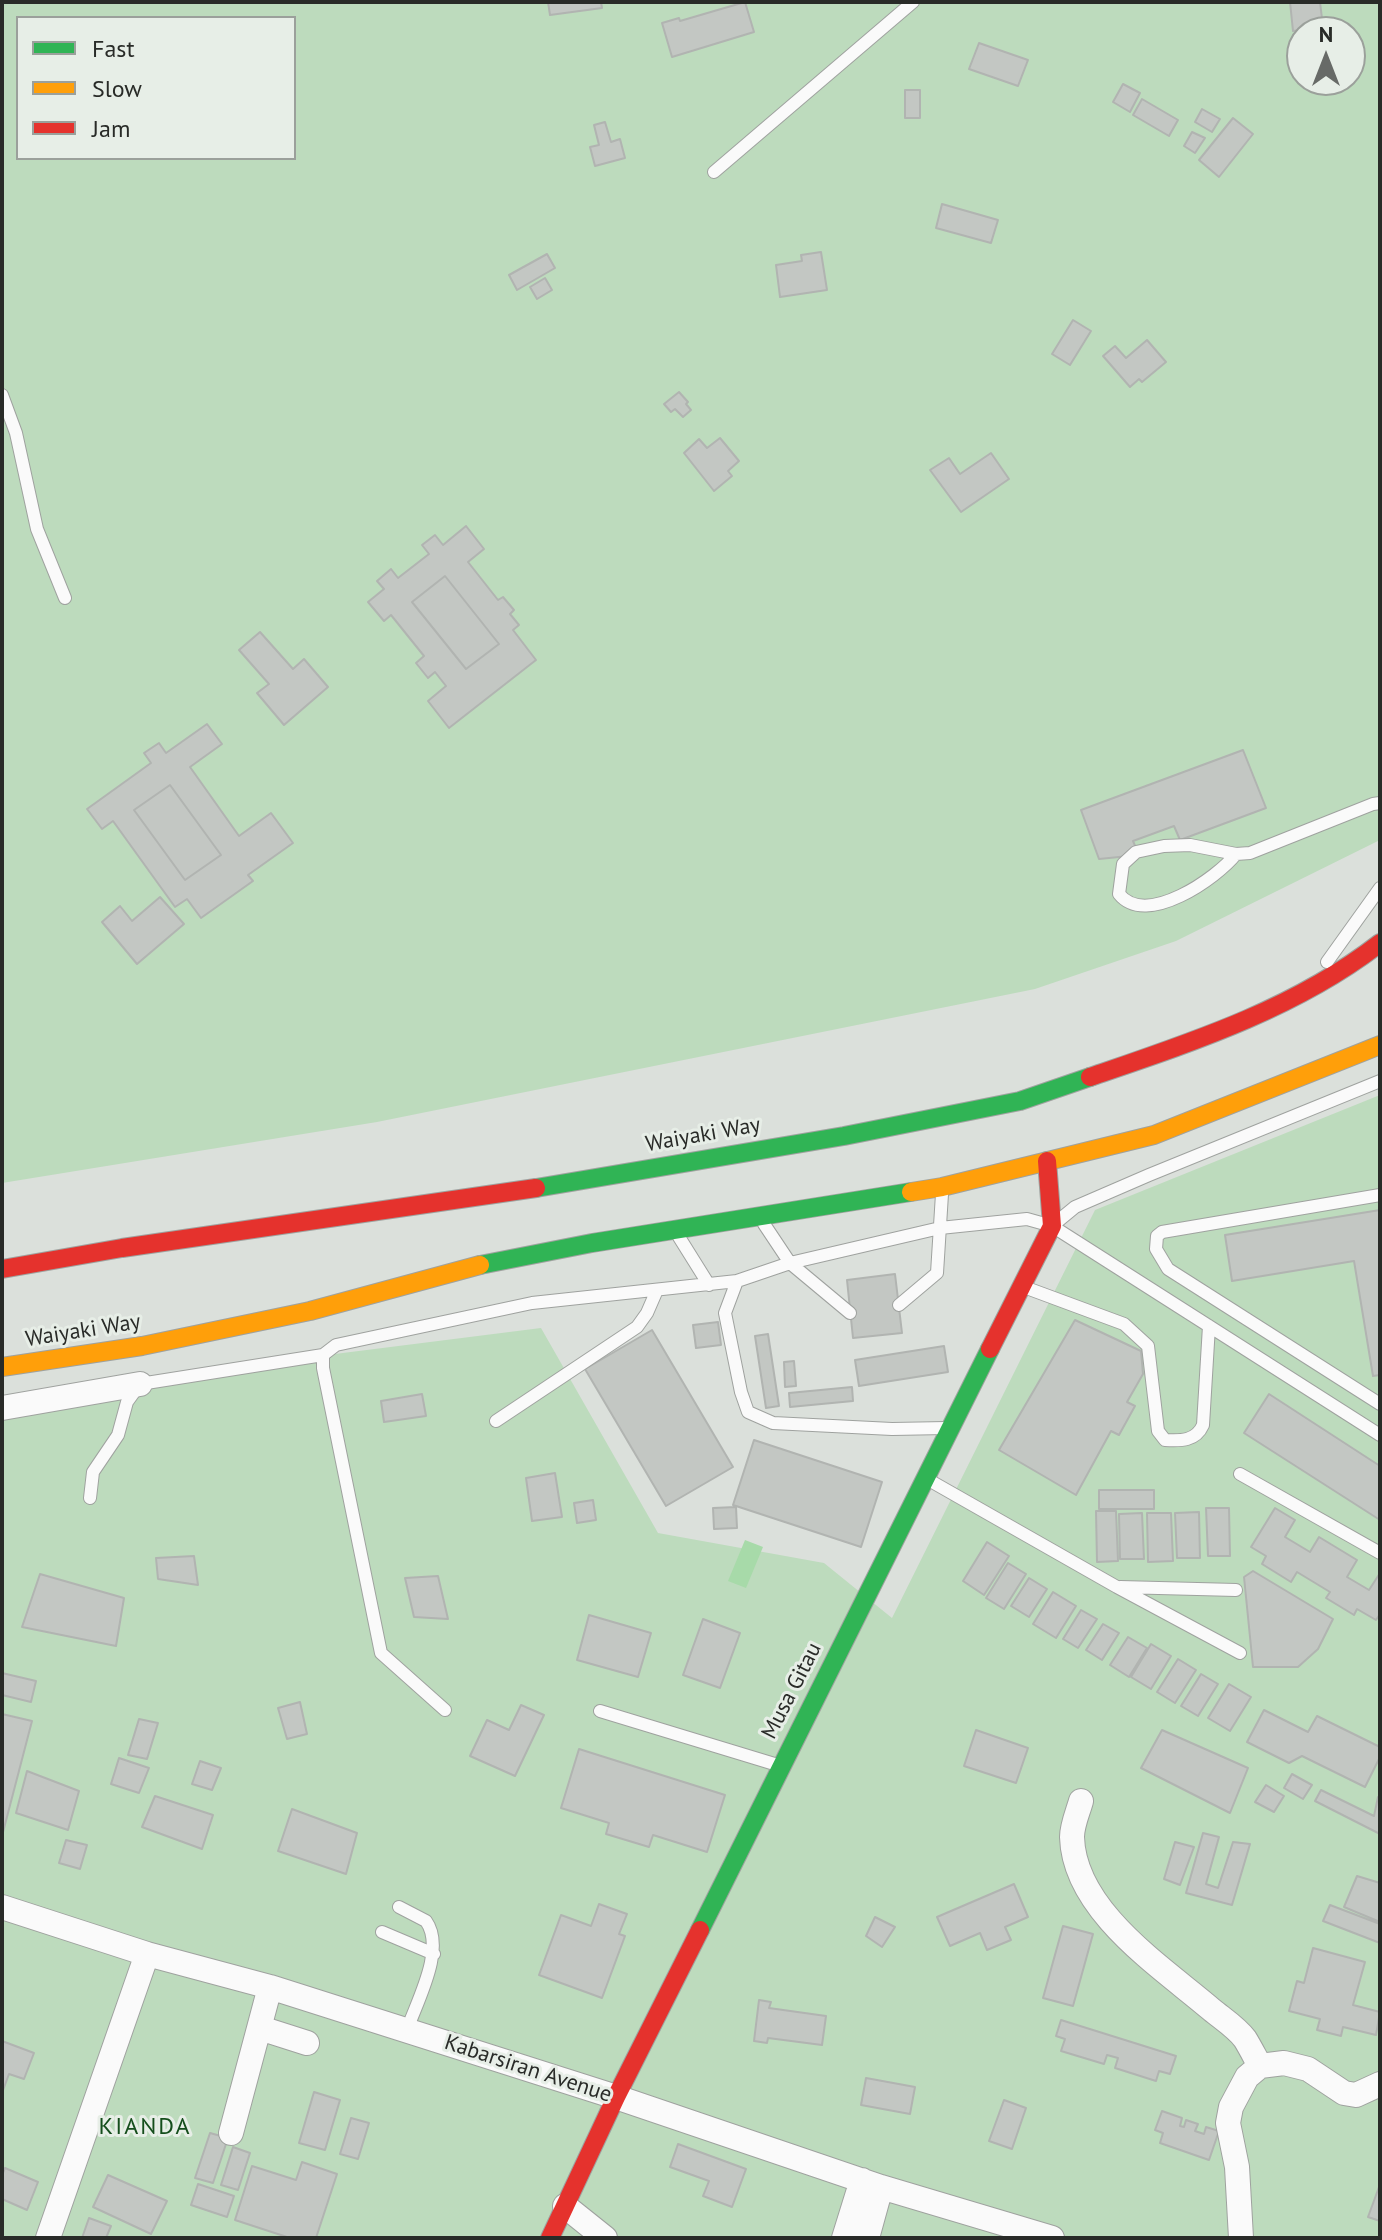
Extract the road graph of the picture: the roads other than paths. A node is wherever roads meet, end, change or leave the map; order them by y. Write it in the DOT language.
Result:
graph roads {
  1 [pos="913,2"];
  2 [pos="714,172"];
  3 [pos="2,395"];
  4 [pos="65,598"];
  5 [pos="1380,803"];
  6 [pos="1236,854"];
  7 [pos="1380,888"];
  8 [pos="1380,943"];
  9 [pos="1313,986"];
  10 [pos="1380,1045"];
  11 [pos="1380,1081"];
  12 [pos="1047,1161"];
  13 [pos="942,1187"];
  14 [pos="1380,1195"];
  15 [pos="759,1217"];
  16 [pos="1052,1226"];
  17 [pos="940,1228"];
  18 [pos="675,1231"];
  19 [pos="790,1263"];
  20 [pos="2,1269"];
  21 [pos="737,1281"];
  22 [pos="709,1285"];
  23 [pos="1021,1286"];
  24 [pos="657,1290"];
  25 [pos="899,1305"];
  26 [pos="850,1313"];
  27 [pos="1209,1326"];
  28 [pos="323,1355"];
  29 [pos="2,1367"];
  30 [pos="140,1384"];
  31 [pos="1380,1404"];
  32 [pos="2,1408"];
  33 [pos="496,1421"];
  34 [pos="950,1428"];
  35 [pos="1380,1435"];
  36 [pos="1240,1474"];
  37 [pos="925,1478"];
  38 [pos="90,1498"];
  39 [pos="1380,1553"];
  40 [pos="1117,1587"];
  41 [pos="1236,1590"];
  42 [pos="1240,1653"];
  43 [pos="445,1710"];
  44 [pos="600,1711"];
  45 [pos="781,1766"];
  46 [pos="1081,1801"];
  47 [pos="2,1907"];
  48 [pos="399,1907"];
  49 [pos="382,1932"];
  50 [pos="147,1954"];
  51 [pos="434,1954"];
  52 [pos="270,1987"];
  53 [pos="260,2028"];
  54 [pos="407,2030"];
  55 [pos="307,2043"];
  56 [pos="1260,2066"];
  57 [pos="1380,2084"];
  58 [pos="616,2097"];
  59 [pos="231,2133"];
  60 [pos="872,2183"];
  61 [pos="565,2206"];
  62 [pos="48,2238"];
  63 [pos="550,2238"];
  64 [pos="605,2238"];
  65 [pos="844,2238"];
  66 [pos="867,2238"];
  67 [pos="1052,2238"];
  68 [pos="1241,2238"];
  1 -- 2 [label="lane"];
  3 -- 4 [label="lane"];
  5 -- 6 [label="lane"];
  6 -- 6 [label="lane"];
  7 -- 9 [label="lane"];
  8 -- 9 [label="main road, Waiyaki Way"];
  9 -- 20 [label="main road, Waiyaki Way"];
  10 -- 12 [label="main road, Waiyaki Way"];
  11 -- 16 [label="lane"];
  12 -- 13 [label="main road, Waiyaki Way"];
  12 -- 16 [label="main road"];
  13 -- 15 [label="main road, Waiyaki Way"];
  13 -- 17 [label="lane"];
  14 -- 31 [label="lane"];
  15 -- 18 [label="main road, Waiyaki Way"];
  15 -- 19 [label="lane"];
  16 -- 17 [label="lane"];
  16 -- 23 [label="main road, Musa Gitau"];
  16 -- 27 [label="lane"];
  17 -- 19 [label="lane"];
  17 -- 25 [label="lane"];
  18 -- 22 [label="lane"];
  18 -- 29 [label="main road, Waiyaki Way"];
  19 -- 21 [label="lane"];
  19 -- 26 [label="lane"];
  21 -- 22 [label="lane"];
  21 -- 34 [label="lane"];
  22 -- 24 [label="lane"];
  23 -- 27 [label="lane"];
  23 -- 34 [label="main road, Musa Gitau"];
  24 -- 28 [label="lane"];
  24 -- 33 [label="lane"];
  27 -- 35 [label="lane"];
  28 -- 30 [label="lane"];
  28 -- 43 [label="lane"];
  30 -- 32 [label="street"];
  30 -- 38 [label="lane"];
  34 -- 37 [label="main road, Musa Gitau"];
  36 -- 39 [label="lane"];
  37 -- 40 [label="lane"];
  37 -- 45 [label="main road, Musa Gitau"];
  40 -- 41 [label="lane"];
  40 -- 42 [label="lane"];
  44 -- 45 [label="lane"];
  45 -- 58 [label="main road, Musa Gitau"];
  46 -- 56 [label="street"];
  47 -- 50 [label="street, Kabarsiran Avenue"];
  48 -- 51 [label="lane"];
  49 -- 51 [label="lane"];
  50 -- 52 [label="street, Kabarsiran Avenue"];
  50 -- 62 [label="street"];
  51 -- 54 [label="lane"];
  52 -- 53 [label="street"];
  52 -- 54 [label="street, Kabarsiran Avenue"];
  53 -- 55 [label="street"];
  53 -- 59 [label="street"];
  54 -- 58 [label="street, Kabarsiran Avenue"];
  56 -- 57 [label="street"];
  56 -- 68 [label="street"];
  58 -- 60 [label="street, Kabarsiran Avenue"];
  58 -- 61 [label="main road, Musa Gitau"];
  60 -- 65 [label="street"];
  60 -- 66 [label="street"];
  60 -- 67 [label="street, Kabarsiran Avenue"];
  61 -- 63 [label="main road, Musa Gitau"];
  61 -- 64 [label="street"];
}
